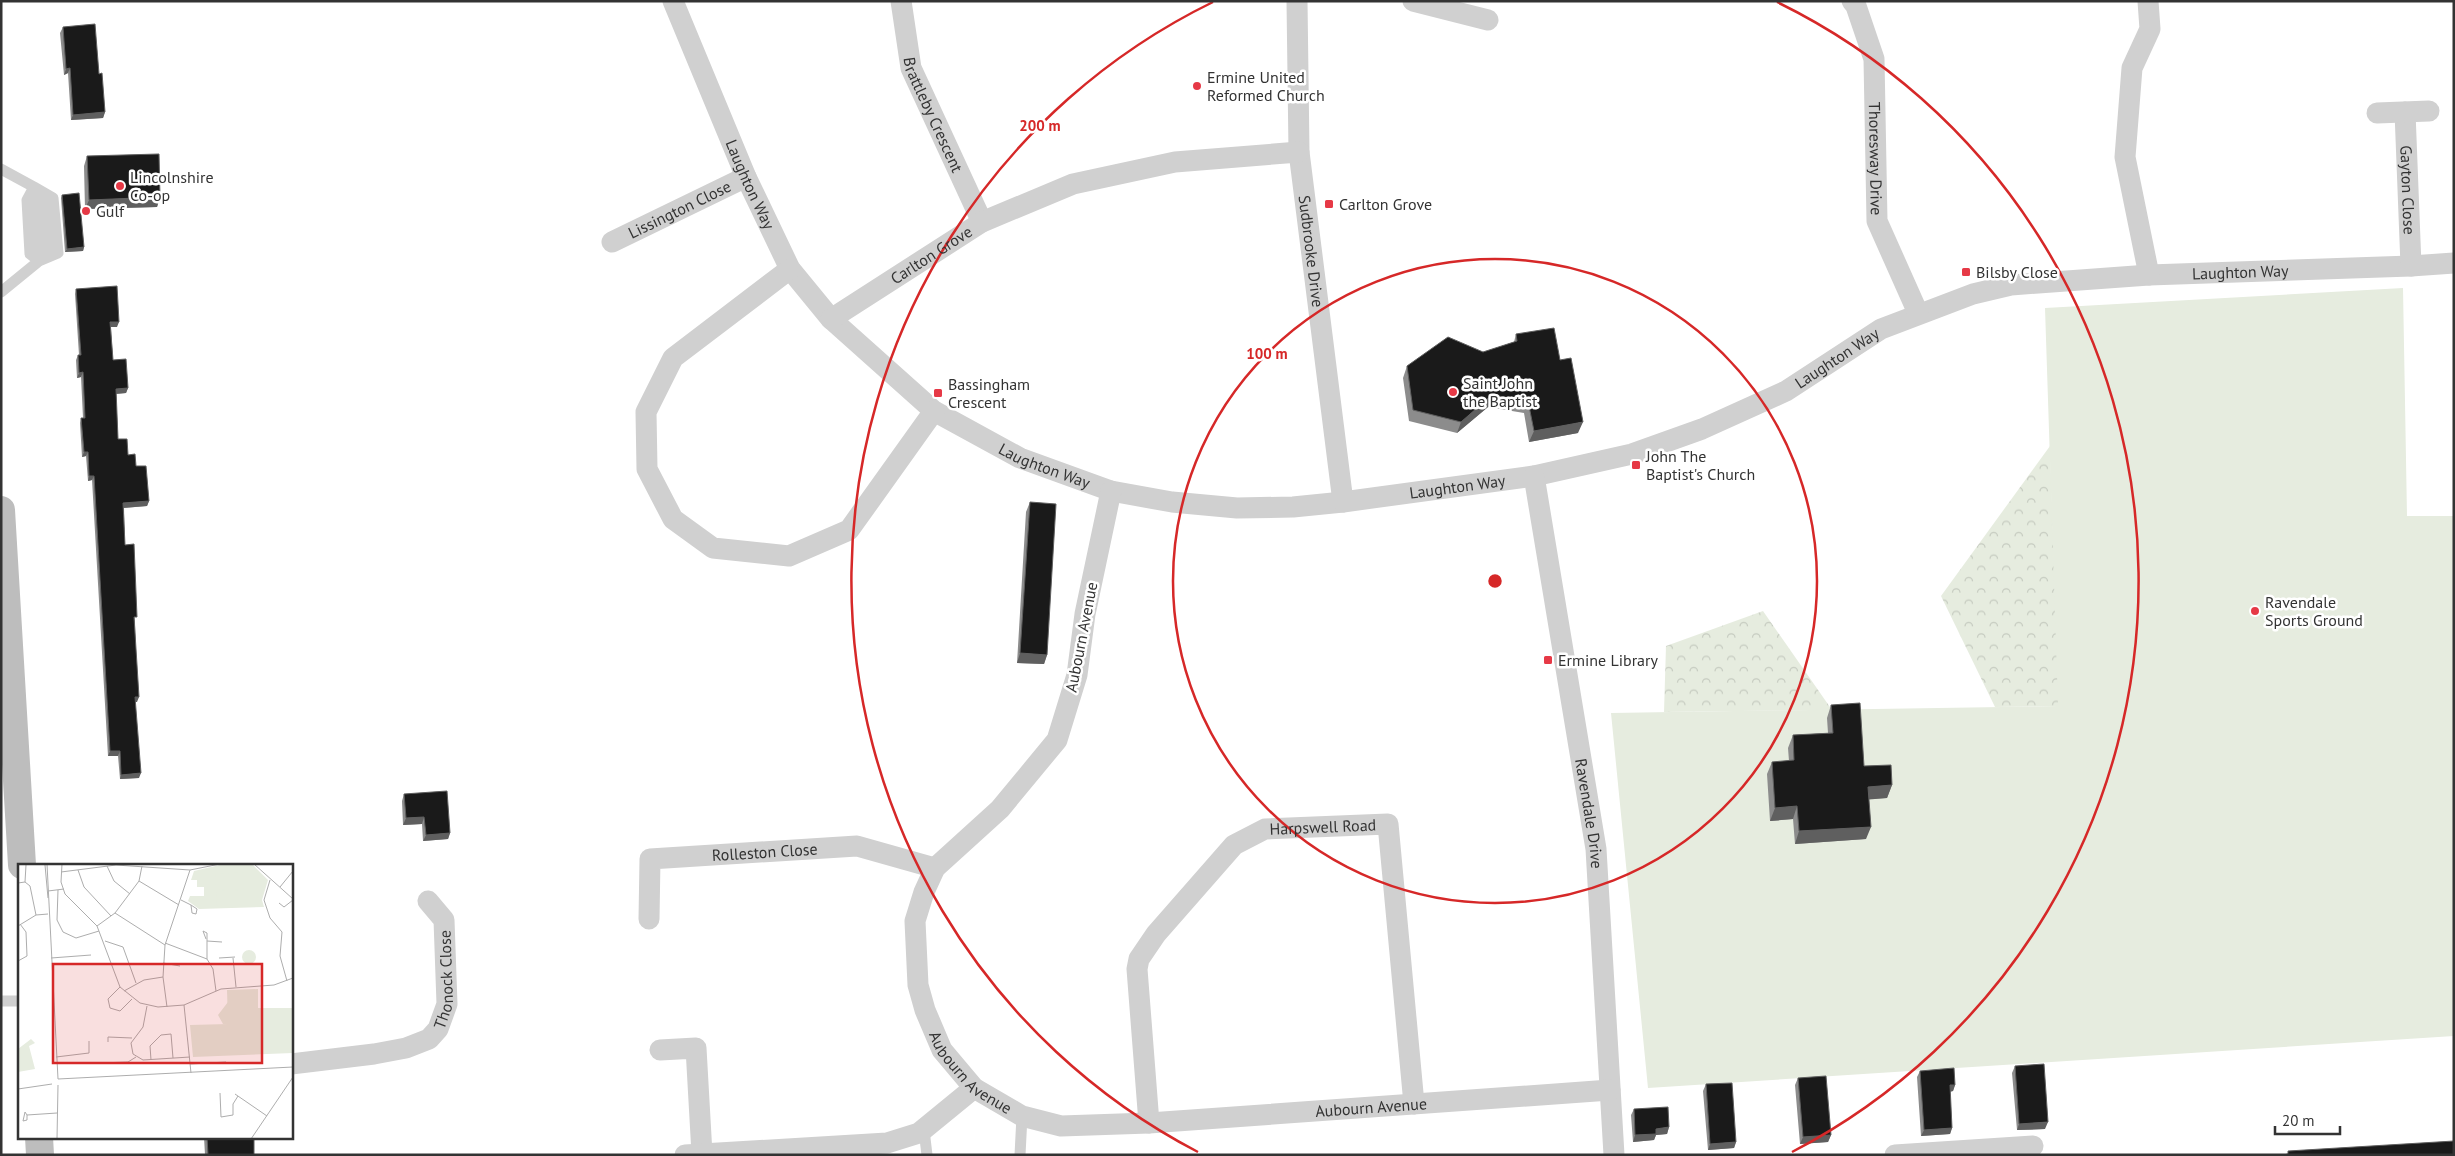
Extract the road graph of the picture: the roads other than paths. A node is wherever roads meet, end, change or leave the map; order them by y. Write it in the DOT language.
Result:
graph roads {
  1 [pos="673,1"];
  2 [pos="901,1"];
  3 [pos="1297,1"];
  4 [pos="1413,1"];
  5 [pos="1852,1"];
  6 [pos="2148,1"];
  7 [pos="1488,20"];
  8 [pos="2429,111"];
  9 [pos="2376,112"];
  10 [pos="2405,112"];
  11 [pos="1299,152"];
  12 [pos="1,169"];
  13 [pos="746,177"];
  14 [pos="34,187"];
  15 [pos="982,222"];
  16 [pos="612,242"];
  17 [pos="39,261"];
  18 [pos="2454,262"];
  19 [pos="2411,266"];
  20 [pos="790,269"];
  21 [pos="2149,275"];
  22 [pos="1,292"];
  23 [pos="1918,313"];
  24 [pos="831,319"];
  25 [pos="934,411"];
  26 [pos="1534,476"];
  27 [pos="1111,491"];
  28 [pos="1343,502"];
  29 [pos="1,510"];
  30 [pos="7,689"];
  31 [pos="22,864"];
  32 [pos="935,868"];
  33 [pos="428,901"];
  34 [pos="649,919"];
  35 [pos="1,1001"];
  36 [pos="18,1001"];
  37 [pos="660,1050"];
  38 [pos="292,1064"];
  39 [pos="974,1088"];
  40 [pos="1610,1090"];
  41 [pos="1414,1104"];
  42 [pos="1022,1116"];
  43 [pos="1149,1122"];
  44 [pos="924,1130"];
  45 [pos="39,1138"];
  46 [pos="2034,1146"];
  47 [pos="693,1154"];
  48 [pos="40,1155"];
  49 [pos="927,1155"];
  50 [pos="1020,1155"];
  51 [pos="1614,1155"];
  52 [pos="1895,1155"];
  1 -- 13 [label="street, Laughton Way"];
  2 -- 15 [label="street, Brattleby Crescent"];
  3 -- 11 [label="street, Sudbrooke Drive"];
  4 -- 7 [label="street"];
  5 -- 23 [label="street, Thoresway Drive"];
  6 -- 21 [label="street"];
  8 -- 10 [label="street"];
  9 -- 10 [label="street"];
  10 -- 19 [label="street, Gayton Close"];
  11 -- 15 [label="street, Carlton Grove"];
  11 -- 28 [label="street, Sudbrooke Drive"];
  12 -- 14 [label="lane"];
  13 -- 16 [label="street, Lissington Close"];
  13 -- 20 [label="street, Laughton Way"];
  14 -- 17 [label="lane"];
  14 -- 17 [label="lane"];
  15 -- 24 [label="street, Carlton Grove"];
  17 -- 22 [label="lane"];
  18 -- 19 [label="street, Laughton Way"];
  19 -- 21 [label="street, Laughton Way"];
  20 -- 24 [label="street, Laughton Way"];
  20 -- 25 [label="street"];
  21 -- 23 [label="street, Laughton Way"];
  23 -- 26 [label="street, Laughton Way"];
  24 -- 25 [label="street, Laughton Way"];
  25 -- 27 [label="street, Laughton Way"];
  26 -- 28 [label="street, Laughton Way"];
  26 -- 40 [label="street, Ravendale Drive"];
  27 -- 28 [label="street, Laughton Way"];
  27 -- 32 [label="street, Aubourn Avenue"];
  29 -- 30 [label="main road"];
  30 -- 31 [label="main road"];
  32 -- 34 [label="street, Rolleston Close"];
  32 -- 39 [label="street, Aubourn Avenue"];
  33 -- 38 [label="street, Thonock Close"];
  35 -- 36 [label="lane"];
  37 -- 47 [label="street"];
  39 -- 42 [label="street, Aubourn Avenue"];
  39 -- 44 [label="street"];
  40 -- 41 [label="street, Aubourn Avenue"];
  40 -- 51 [label="street, Ravendale Drive"];
  41 -- 43 [label="street, Aubourn Avenue"];
  41 -- 43 [label="street, Harpswell Road"];
  42 -- 43 [label="street, Aubourn Avenue"];
  42 -- 50 [label="lane"];
  44 -- 47 [label="street"];
  44 -- 49 [label="lane"];
  45 -- 48 [label="main road"];
  46 -- 52 [label="street"];
}
